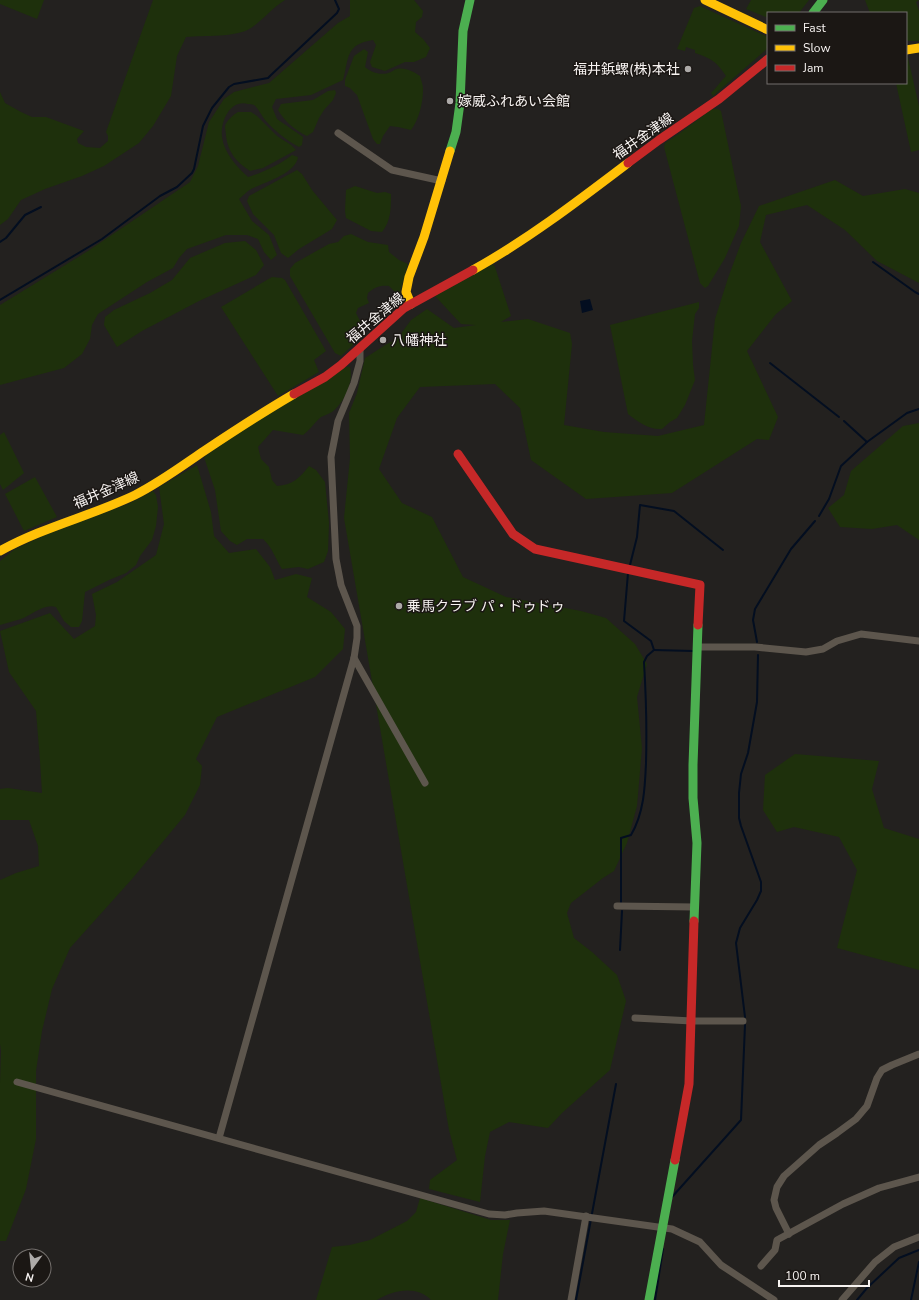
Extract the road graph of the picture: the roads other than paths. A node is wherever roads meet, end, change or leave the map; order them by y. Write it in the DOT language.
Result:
graph roads {
  1 [pos="470,0"];
  2 [pos="705,0"];
  3 [pos="824,0"];
  4 [pos="814,12"];
  5 [pos="767,30"];
  6 [pos="919,48"];
  7 [pos="907,50"];
  8 [pos="767,60"];
  9 [pos="338,133"];
  10 [pos="442,181"];
  11 [pos="411,304"];
  12 [pos="360,348"];
  13 [pos="458,454"];
  14 [pos="0,551"];
  15 [pos="919,641"];
  16 [pos="696,647"];
  17 [pos="354,658"];
  18 [pos="424,783"];
  19 [pos="617,906"];
  20 [pos="695,907"];
  21 [pos="636,1018"];
  22 [pos="692,1021"];
  23 [pos="743,1021"];
  24 [pos="919,1054"];
  25 [pos="16,1082"];
  26 [pos="219,1138"];
  27 [pos="919,1176"];
  28 [pos="586,1216"];
  29 [pos="662,1228"];
  30 [pos="790,1234"];
  31 [pos="919,1237"];
  32 [pos="761,1266"];
  33 [pos="571,1300"];
  34 [pos="650,1300"];
  35 [pos="774,1300"];
  36 [pos="842,1300"];
  1 -- 10 [label="street"];
  2 -- 5 [label="street"];
  3 -- 4 [label="street"];
  6 -- 7 [label="street"];
  8 -- 11 [label="street, 福井金津線"];
  9 -- 10 [label="street"];
  10 -- 11 [label="street"];
  11 -- 12 [label="street, 福井金津線"];
  12 -- 14 [label="street, 福井金津線"];
  12 -- 17 [label="street"];
  13 -- 16 [label="street"];
  15 -- 16 [label="street"];
  16 -- 20 [label="street"];
  17 -- 18 [label="street"];
  17 -- 26 [label="street"];
  19 -- 20 [label="street"];
  20 -- 22 [label="street"];
  21 -- 22 [label="street"];
  22 -- 23 [label="street"];
  22 -- 29 [label="street"];
  24 -- 30 [label="street"];
  25 -- 26 [label="street"];
  26 -- 28 [label="street"];
  27 -- 30 [label="street"];
  28 -- 29 [label="street"];
  28 -- 33 [label="street"];
  29 -- 34 [label="street"];
  29 -- 35 [label="street"];
  30 -- 32 [label="street"];
  31 -- 36 [label="street"];
}
